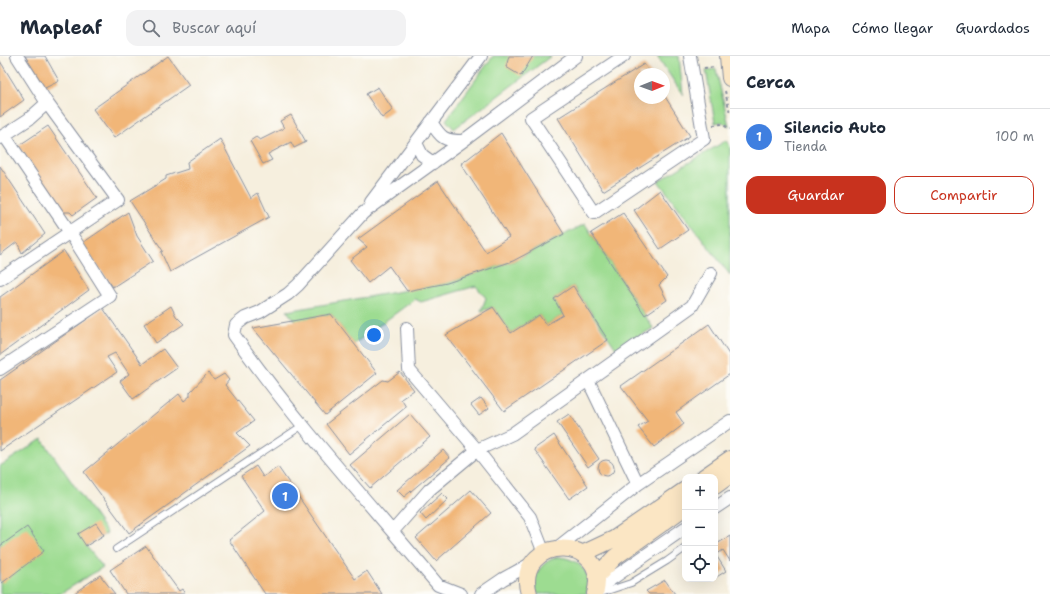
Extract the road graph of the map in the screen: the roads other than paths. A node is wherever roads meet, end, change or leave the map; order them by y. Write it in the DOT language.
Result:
graph roads {
  1 [pos="17,56"];
  2 [pos="480,56"];
  3 [pos="576,56"];
  4 [pos="624,56"];
  5 [pos="690,56"];
  6 [pos="47,103"];
  7 [pos="431,122"];
  8 [pos="2,137"];
  9 [pos="463,141"];
  10 [pos="416,143"];
  11 [pos="433,163"];
  12 [pos="363,213"];
  13 [pos="69,231"];
  14 [pos="711,273"];
  15 [pos="0,278"];
  16 [pos="407,328"];
  17 [pos="0,369"];
  18 [pos="588,380"];
  19 [pos="730,421"];
  20 [pos="303,424"];
  21 [pos="477,450"];
  22 [pos="730,459"];
  23 [pos="708,474"];
  24 [pos="730,475"];
  25 [pos="638,484"];
  26 [pos="718,484"];
  27 [pos="682,492"];
  28 [pos="730,498"];
  29 [pos="718,506"];
  30 [pos="682,509"];
  31 [pos="682,530"];
  32 [pos="393,531"];
  33 [pos="116,549"];
  34 [pos="682,550"];
  35 [pos="545,554"];
  36 [pos="582,554"];
  37 [pos="503,579"];
  38 [pos="528,589"];
  39 [pos="600,590"];
  40 [pos="461,594"];
  41 [pos="481,594"];
  1 -- 6 [label="street"];
  2 -- 7 [label="street"];
  3 -- 9 [label="street"];
  4 -- 5 [label="street"];
  6 -- 8 [label="street"];
  6 -- 13 [label="street"];
  7 -- 9 [label="street"];
  7 -- 10 [label="street"];
  8 -- 13 [label="street"];
  9 -- 11 [label="street"];
  10 -- 11 [label="street"];
  10 -- 12 [label="street"];
  11 -- 12 [label="street"];
  12 -- 20 [label="street"];
  13 -- 15 [label="street"];
  13 -- 17 [label="street"];
  14 -- 18 [label="street"];
  16 -- 21 [label="street"];
  18 -- 21 [label="street"];
  18 -- 25 [label="street"];
  19 -- 25 [label="street"];
  20 -- 32 [label="street"];
  20 -- 33 [label="lane"];
  21 -- 32 [label="street"];
  21 -- 35 [label="street"];
  22 -- 23 [label="main road"];
  24 -- 26 [label="main road"];
  25 -- 35 [label="street"];
  27 -- 36 [label="main road"];
  28 -- 29 [label="street"];
  30 -- 39 [label="main road"];
  31 -- 39 [label="street"];
  32 -- 40 [label="street"];
  34 -- 39 [label="lane"];
  35 -- 36 [label="main road"];
  35 -- 37 [label="street"];
  35 -- 38 [label="main road"];
  36 -- 39 [label="main road"];
  37 -- 38 [label="street"];
  37 -- 41 [label="street"];
}
